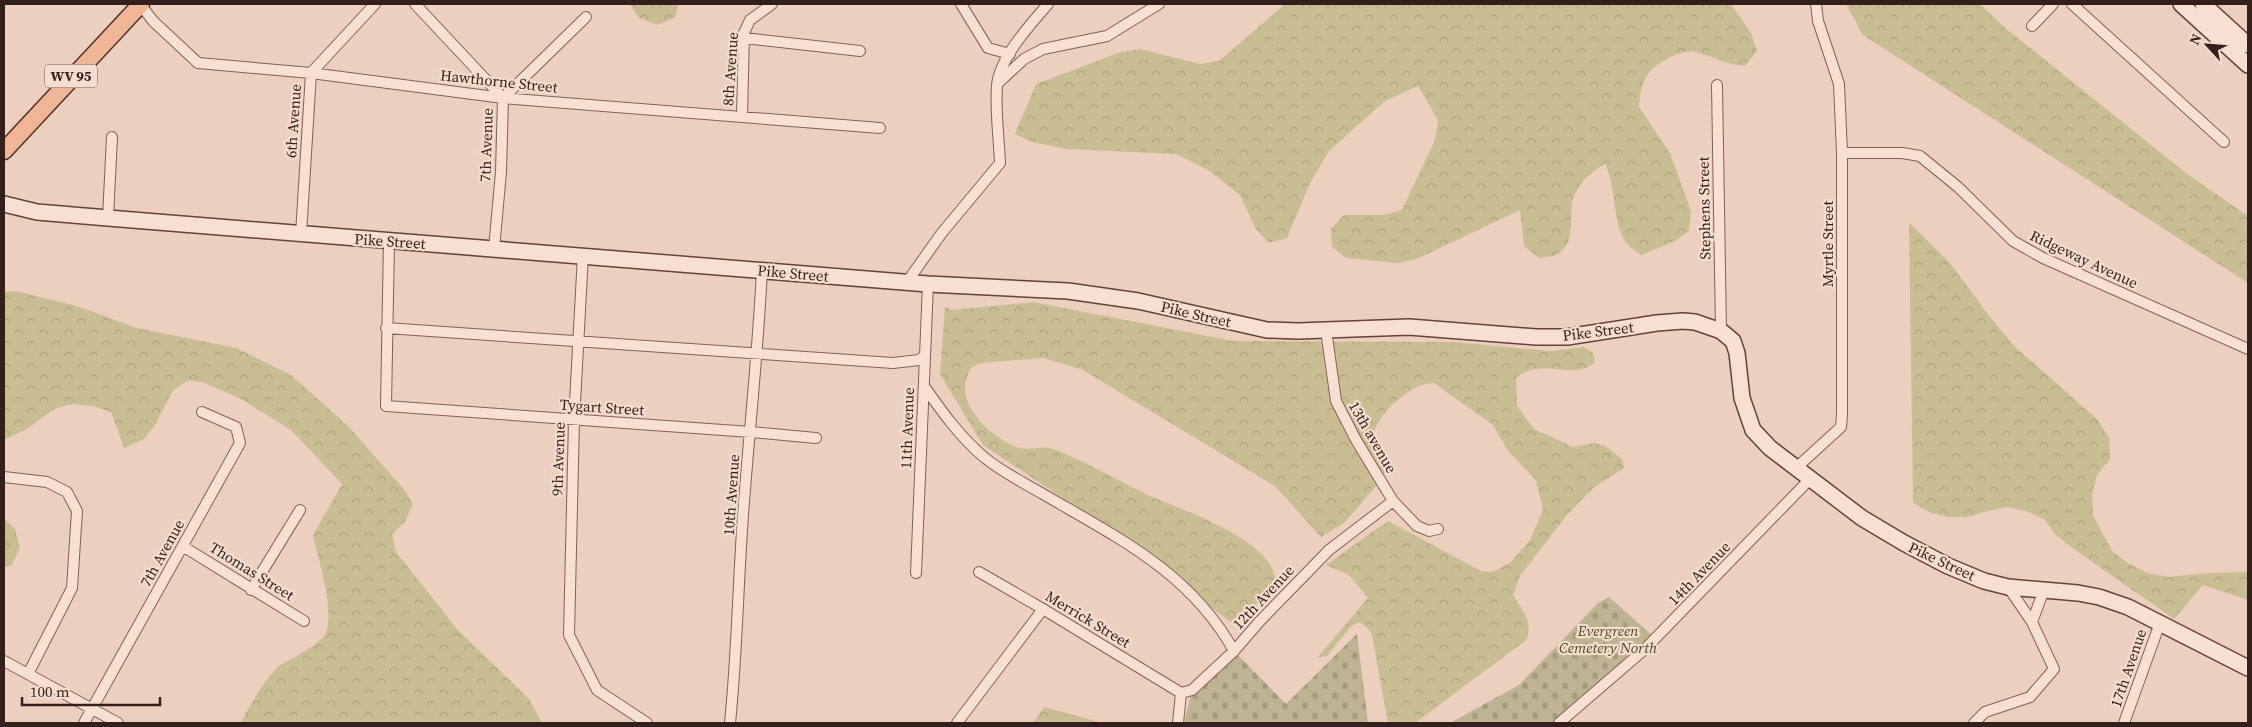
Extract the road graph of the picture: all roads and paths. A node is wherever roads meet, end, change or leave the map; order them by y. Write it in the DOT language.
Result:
graph roads {
  1 [pos="140,4"];
  2 [pos="374,4"];
  3 [pos="414,4"];
  4 [pos="772,4"];
  5 [pos="961,4"];
  6 [pos="1048,4"];
  7 [pos="1158,4"];
  8 [pos="1816,4"];
  9 [pos="2054,4"];
  10 [pos="2072,4"];
  11 [pos="2182,4"];
  12 [pos="2203,4"];
  13 [pos="586,17"];
  14 [pos="2032,26"];
  15 [pos="744,38"];
  16 [pos="2248,45"];
  17 [pos="860,51"];
  18 [pos="1010,54"];
  19 [pos="2248,65"];
  20 [pos="312,73"];
  21 [pos="997,84"];
  22 [pos="1717,85"];
  23 [pos="503,98"];
  24 [pos="742,116"];
  25 [pos="880,128"];
  26 [pos="112,137"];
  27 [pos="2224,142"];
  28 [pos="4,150"];
  29 [pos="1842,154"];
  30 [pos="4,204"];
  31 [pos="108,218"];
  32 [pos="301,234"];
  33 [pos="389,241"];
  34 [pos="494,249"];
  35 [pos="583,255"];
  36 [pos="762,270"];
  37 [pos="908,282"];
  38 [pos="928,284"];
  39 [pos="386,328"];
  40 [pos="1326,330"];
  41 [pos="1721,331"];
  42 [pos="579,342"];
  43 [pos="2248,349"];
  44 [pos="758,353"];
  45 [pos="925,355"];
  46 [pos="924,386"];
  47 [pos="202,412"];
  48 [pos="574,421"];
  49 [pos="751,432"];
  50 [pos="816,438"];
  51 [pos="1796,468"];
  52 [pos="4,477"];
  53 [pos="1810,479"];
  54 [pos="1393,501"];
  55 [pos="300,510"];
  56 [pos="1438,529"];
  57 [pos="184,547"];
  58 [pos="916,572"];
  59 [pos="979,572"];
  60 [pos="2008,587"];
  61 [pos="252,590"];
  62 [pos="2044,590"];
  63 [pos="1043,609"];
  64 [pos="304,621"];
  65 [pos="2032,622"];
  66 [pos="2160,623"];
  67 [pos="1234,651"];
  68 [pos="4,661"];
  69 [pos="2248,668"];
  70 [pos="28,674"];
  71 [pos="1181,693"];
  72 [pos="91,708"];
  73 [pos="1985,712"];
  74 [pos="84,723"];
  75 [pos="118,723"];
  76 [pos="647,723"];
  77 [pos="730,723"];
  78 [pos="957,723"];
  79 [pos="1178,723"];
  80 [pos="1559,723"];
  81 [pos="1974,723"];
  82 [pos="1987,723"];
  83 [pos="2124,723"];
  1 -- 20 [label="street, Hawthorne Street"];
  1 -- 28 [label="main road, WV 95"];
  2 -- 20 [label="street, 6th Avenue"];
  3 -- 23 [label="street"];
  4 -- 15 [label="street, 8th Avenue"];
  5 -- 18 [label="street"];
  6 -- 18 [label="street"];
  7 -- 21 [label="street"];
  8 -- 29 [label="street, Myrtle Street"];
  9 -- 14 [label="street"];
  10 -- 27 [label="street"];
  11 -- 19 [label="main road"];
  12 -- 16 [label="main road"];
  13 -- 23 [label="street, 7th Avenue"];
  15 -- 17 [label="street"];
  15 -- 24 [label="street, 8th Avenue"];
  18 -- 21 [label="street"];
  20 -- 23 [label="street, Hawthorne Street"];
  20 -- 32 [label="street, 6th Avenue"];
  21 -- 37 [label="street"];
  22 -- 41 [label="street, Stephens Street"];
  23 -- 24 [label="street, Hawthorne Street"];
  23 -- 34 [label="street, 7th Avenue"];
  24 -- 25 [label="street, Hawthorne Street"];
  26 -- 31 [label="street"];
  29 -- 43 [label="street, Ridgeway Avenue"];
  29 -- 51 [label="street, Myrtle Street"];
  30 -- 31 [label="main road, Pike Street"];
  31 -- 32 [label="main road, Pike Street"];
  32 -- 33 [label="main road, Pike Street"];
  33 -- 34 [label="main road, Pike Street"];
  33 -- 39 [label="street"];
  34 -- 35 [label="main road, Pike Street"];
  35 -- 36 [label="main road, Pike Street"];
  35 -- 42 [label="street, 9th Avenue"];
  36 -- 37 [label="main road, Pike Street"];
  36 -- 44 [label="street, 10th Avenue"];
  37 -- 38 [label="main road, Pike Street"];
  38 -- 40 [label="main road, Pike Street"];
  38 -- 45 [label="street, 11th Avenue"];
  39 -- 42 [label="street"];
  39 -- 48 [label="street, Tygart Street"];
  40 -- 41 [label="main road, Pike Street"];
  40 -- 54 [label="street, 13th avenue"];
  41 -- 51 [label="main road, Pike Street"];
  42 -- 44 [label="street"];
  42 -- 48 [label="street, 9th Avenue"];
  44 -- 45 [label="street"];
  44 -- 49 [label="street, 10th Avenue"];
  45 -- 46 [label="street, 11th Avenue"];
  46 -- 58 [label="street, 11th Avenue"];
  46 -- 67 [label="street"];
  47 -- 57 [label="street, 7th Avenue"];
  48 -- 49 [label="street, Tygart Street"];
  48 -- 76 [label="street, 9th Avenue"];
  49 -- 50 [label="street, Tygart Street"];
  49 -- 77 [label="street, 10th Avenue"];
  51 -- 53 [label="main road, Pike Street"];
  52 -- 70 [label="street"];
  53 -- 60 [label="main road, Pike Street"];
  53 -- 80 [label="street, 14th Avenue"];
  54 -- 56 [label="street, 13th avenue"];
  54 -- 67 [label="street, 12th Avenue"];
  55 -- 61 [label="street"];
  57 -- 61 [label="street, Thomas Street"];
  57 -- 72 [label="street, 7th Avenue"];
  59 -- 63 [label="street, Merrick Street"];
  60 -- 62 [label="main road, Pike Street"];
  60 -- 65 [label="street"];
  61 -- 64 [label="street, Thomas Street"];
  62 -- 65 [label="street"];
  62 -- 66 [label="main road, Pike Street"];
  63 -- 71 [label="street, Merrick Street"];
  63 -- 78 [label="street"];
  65 -- 73 [label="street"];
  66 -- 69 [label="main road, Pike Street"];
  66 -- 83 [label="street, 17th Avenue"];
  67 -- 71 [label="street, 12th Avenue"];
  68 -- 70 [label="street"];
  70 -- 72 [label="street"];
  71 -- 79 [label="street"];
  72 -- 74 [label="street, 7th Avenue"];
  72 -- 75 [label="street"];
  73 -- 81 [label="street"];
  73 -- 82 [label="street"];
}
